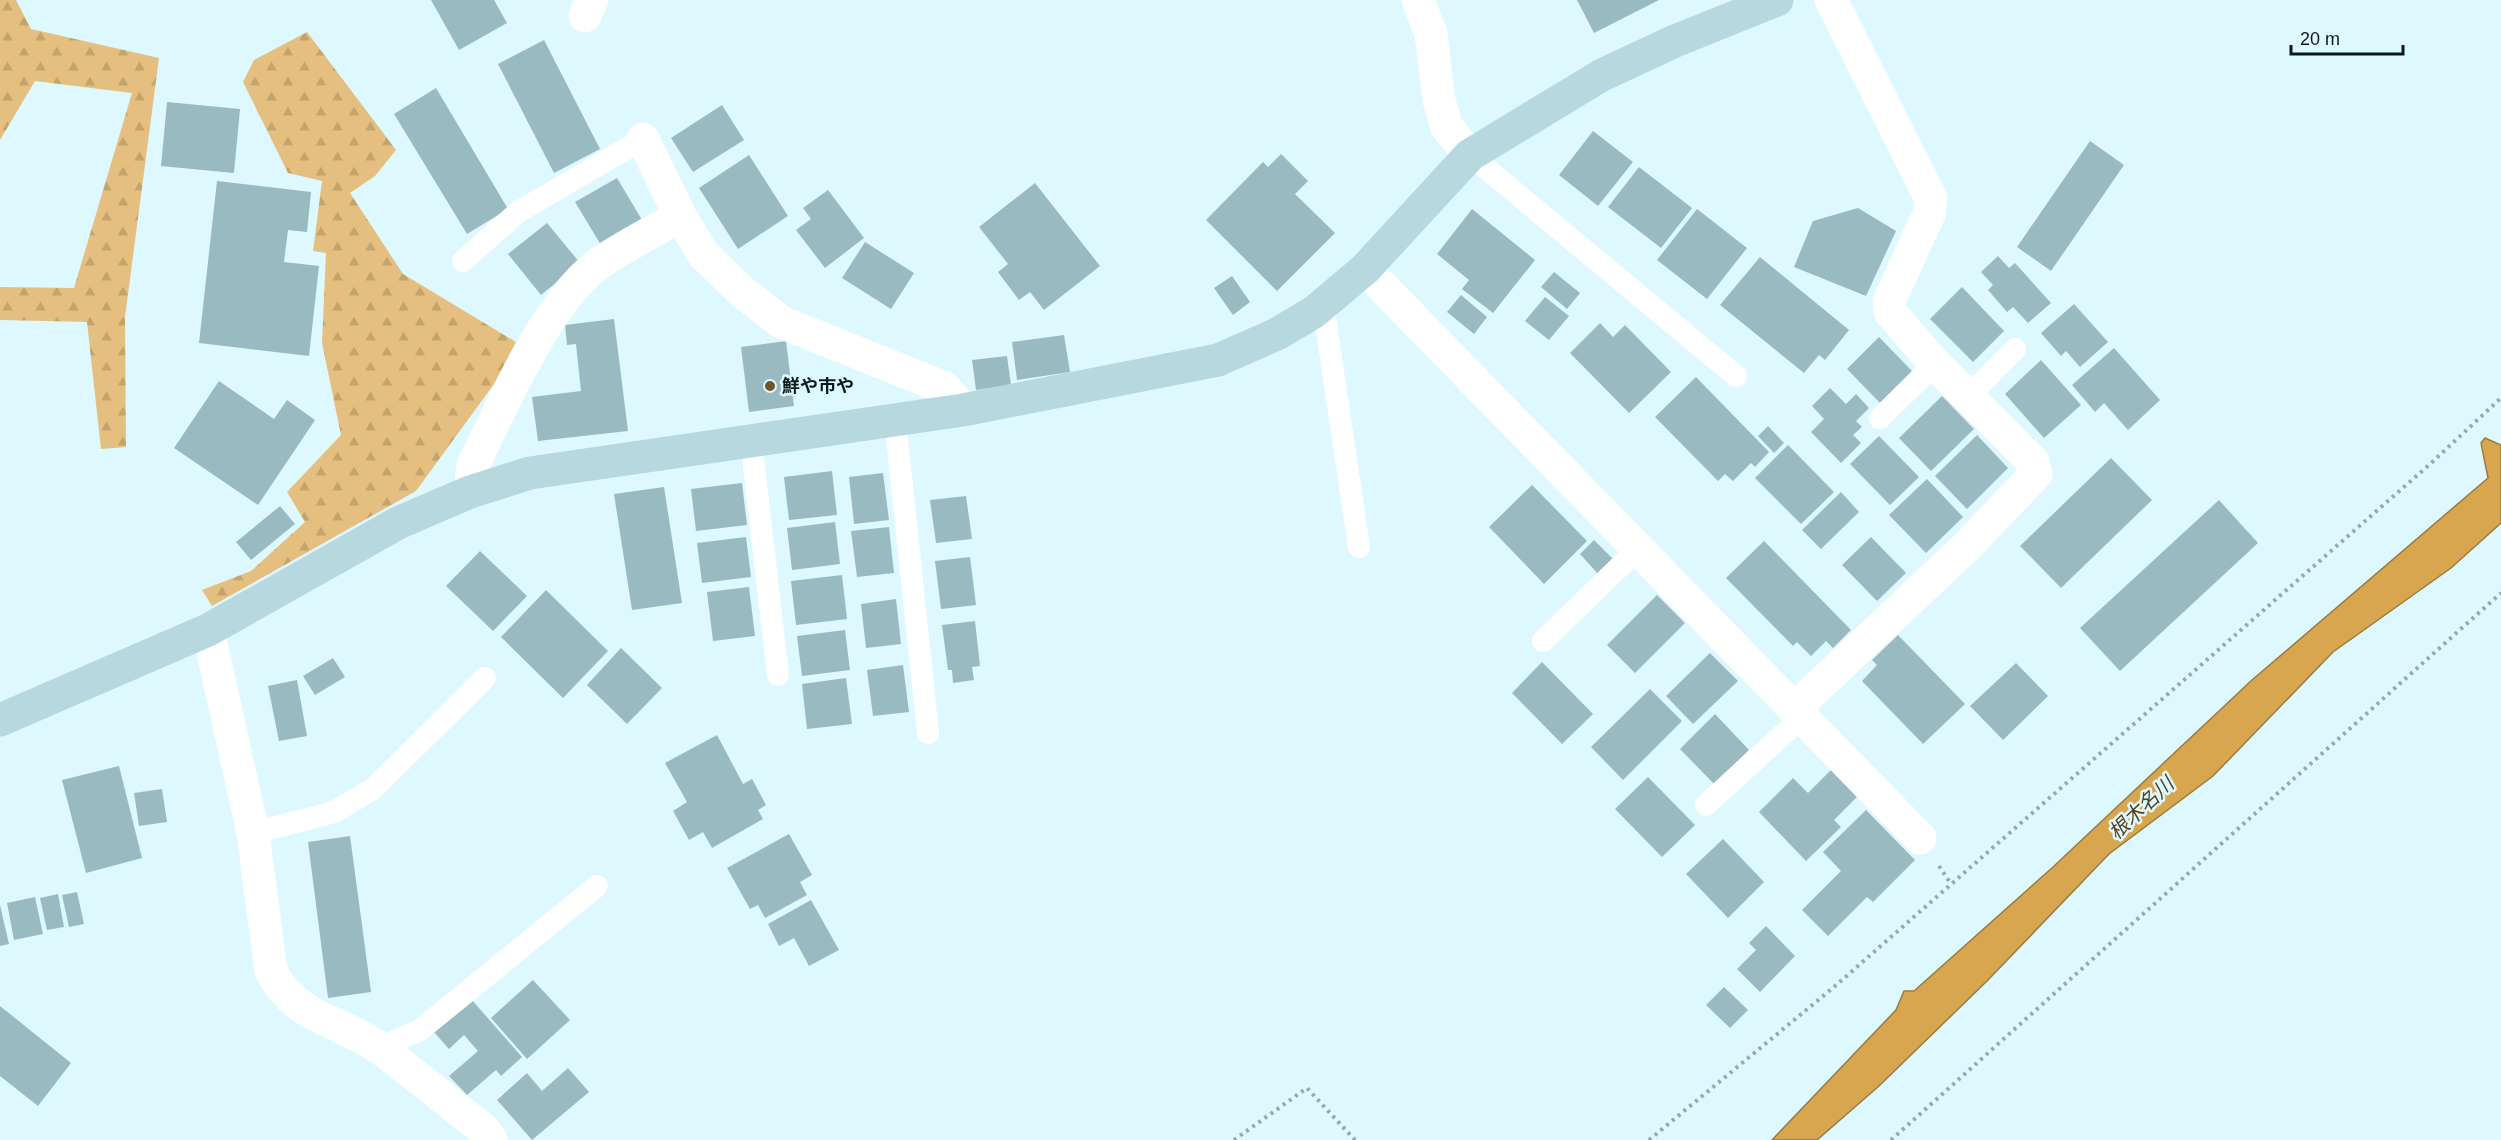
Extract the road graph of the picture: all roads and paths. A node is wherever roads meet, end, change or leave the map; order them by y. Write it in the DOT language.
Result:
graph roads {
  1 [pos="1418,0"];
  2 [pos="1778,0"];
  3 [pos="1831,0"];
  4 [pos="643,139"];
  5 [pos="1470,155"];
  6 [pos="680,216"];
  7 [pos="463,261"];
  8 [pos="1365,269"];
  9 [pos="1323,304"];
  10 [pos="2015,349"];
  11 [pos="1935,364"];
  12 [pos="1736,376"];
  13 [pos="1969,396"];
  14 [pos="2501,398"];
  15 [pos="963,410"];
  16 [pos="1880,418"];
  17 [pos="896,419"];
  18 [pos="751,440"];
  19 [pos="470,492"];
  20 [pos="1359,547"];
  21 [pos="1638,549"];
  22 [pos="2501,593"];
  23 [pos="208,630"];
  24 [pos="1543,641"];
  25 [pos="778,675"];
  26 [pos="484,678"];
  27 [pos="1798,713"];
  28 [pos="0,720"];
  29 [pos="928,733"];
  30 [pos="1707,805"];
  31 [pos="253,832"];
  32 [pos="1920,838"];
  33 [pos="597,886"];
  34 [pos="379,1048"];
  35 [pos="491,1140"];
  36 [pos="1234,1140"];
  37 [pos="1355,1140"];
  38 [pos="1649,1140"];
  39 [pos="1892,1140"];
  1 -- 5 [label="street"];
  2 -- 5 [label="street"];
  3 -- 11 [label="street"];
  4 -- 6 [label="street"];
  4 -- 7 [label="lane"];
  5 -- 8 [label="street"];
  5 -- 12 [label="lane"];
  6 -- 15 [label="street"];
  6 -- 19 [label="street"];
  8 -- 9 [label="street"];
  8 -- 21 [label="street"];
  9 -- 15 [label="street"];
  9 -- 20 [label="lane"];
  10 -- 13 [label="lane"];
  11 -- 13 [label="street"];
  11 -- 16 [label="lane"];
  13 -- 27 [label="street"];
  14 -- 38 [label="path"];
  15 -- 17 [label="street"];
  17 -- 18 [label="street"];
  17 -- 29 [label="lane"];
  18 -- 19 [label="street"];
  18 -- 25 [label="lane"];
  19 -- 23 [label="street"];
  21 -- 24 [label="lane"];
  21 -- 27 [label="street"];
  22 -- 39 [label="path"];
  23 -- 28 [label="street"];
  23 -- 31 [label="street"];
  26 -- 31 [label="lane"];
  27 -- 30 [label="lane"];
  27 -- 32 [label="street"];
  31 -- 34 [label="street"];
  33 -- 34 [label="lane"];
  34 -- 35 [label="street"];
  36 -- 37 [label="path"];
}
